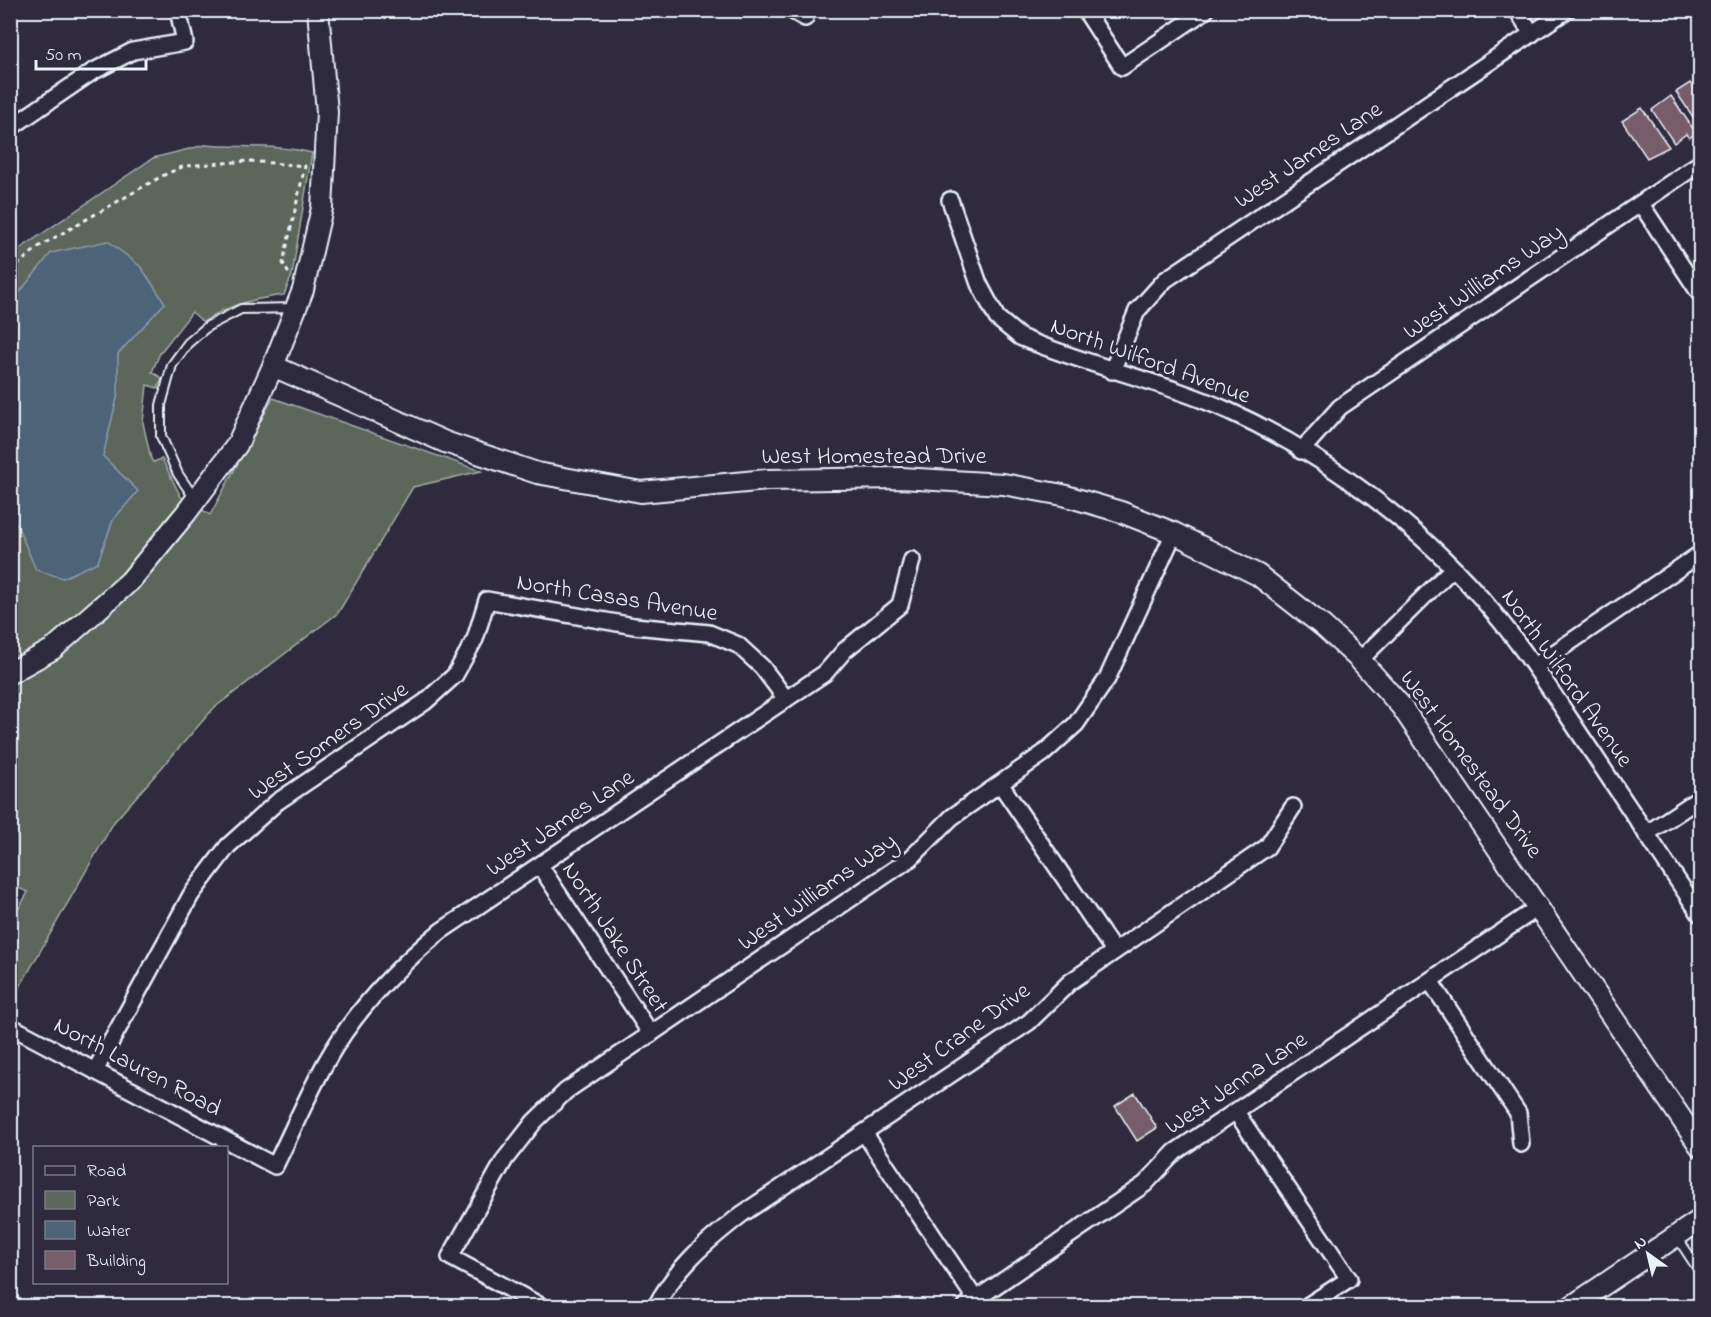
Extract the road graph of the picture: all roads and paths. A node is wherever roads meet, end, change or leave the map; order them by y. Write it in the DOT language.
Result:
graph roads {
  1 [pos="178,10"];
  2 [pos="318,10"];
  3 [pos="1085,10"];
  4 [pos="1206,10"];
  5 [pos="1517,10"];
  6 [pos="1567,10"];
  7 [pos="1532,34"];
  8 [pos="10,128"];
  9 [pos="1701,163"];
  10 [pos="951,200"];
  11 [pos="1641,204"];
  12 [pos="10,271"];
  13 [pos="288,280"];
  14 [pos="1701,294"];
  15 [pos="295,308"];
  16 [pos="273,366"];
  17 [pos="1112,371"];
  18 [pos="1301,451"];
  19 [pos="196,500"];
  20 [pos="1174,533"];
  21 [pos="1701,554"];
  22 [pos="912,560"];
  23 [pos="1453,567"];
  24 [pos="487,600"];
  25 [pos="1360,660"];
  26 [pos="1535,666"];
  27 [pos="10,673"];
  28 [pos="786,699"];
  29 [pos="1001,784"];
  30 [pos="1701,798"];
  31 [pos="1293,807"];
  32 [pos="1646,834"];
  33 [pos="540,866"];
  34 [pos="1539,907"];
  35 [pos="1701,914"];
  36 [pos="1114,951"];
  37 [pos="1430,981"];
  38 [pos="10,1026"];
  39 [pos="651,1034"];
  40 [pos="95,1071"];
  41 [pos="1236,1112"];
  42 [pos="865,1134"];
  43 [pos="1521,1144"];
  44 [pos="1701,1146"];
  45 [pos="275,1166"];
  46 [pos="1701,1220"];
  47 [pos="1677,1237"];
  48 [pos="1701,1272"];
  49 [pos="971,1303"];
  50 [pos="541,1306"];
  51 [pos="656,1306"];
  52 [pos="1307,1306"];
  53 [pos="1572,1306"];
  1 -- 8 [label="street"];
  2 -- 15 [label="street"];
  3 -- 4 [label="street"];
  5 -- 7 [label="street"];
  6 -- 7 [label="street, West James Lane"];
  7 -- 17 [label="street, West James Lane"];
  9 -- 11 [label="street, West Williams Way"];
  10 -- 17 [label="street, North Wilford Avenue"];
  11 -- 14 [label="street"];
  11 -- 18 [label="street, West Williams Way"];
  12 -- 13 [label="path"];
  15 -- 16 [label="street"];
  15 -- 19 [label="lane"];
  16 -- 19 [label="street"];
  16 -- 20 [label="street, West Homestead Drive"];
  17 -- 18 [label="street, North Wilford Avenue"];
  18 -- 23 [label="street, North Wilford Avenue"];
  19 -- 27 [label="street"];
  20 -- 25 [label="street, West Homestead Drive"];
  20 -- 29 [label="street, West Williams Way"];
  21 -- 26 [label="street"];
  22 -- 28 [label="street, West James Lane"];
  23 -- 25 [label="street"];
  23 -- 26 [label="street, North Wilford Avenue"];
  24 -- 28 [label="street, North Casas Avenue"];
  24 -- 40 [label="street, West Somers Drive"];
  25 -- 34 [label="street, West Homestead Drive"];
  26 -- 32 [label="street, North Wilford Avenue"];
  28 -- 33 [label="street, West James Lane"];
  29 -- 36 [label="street"];
  29 -- 39 [label="street, West Williams Way"];
  30 -- 32 [label="street"];
  31 -- 36 [label="street, West Crane Drive"];
  32 -- 35 [label="street, North Wilford Avenue"];
  33 -- 39 [label="street, North Jake Street"];
  33 -- 45 [label="street, West James Lane"];
  34 -- 37 [label="street, West Jenna Lane"];
  34 -- 44 [label="street, West Homestead Drive"];
  36 -- 42 [label="street, West Crane Drive"];
  37 -- 41 [label="street, West Jenna Lane"];
  37 -- 43 [label="street"];
  38 -- 40 [label="street, North Lauren Road"];
  39 -- 50 [label="street, West Williams Way"];
  40 -- 45 [label="street, North Lauren Road"];
  41 -- 49 [label="street, West Jenna Lane"];
  41 -- 52 [label="street"];
  42 -- 49 [label="street"];
  42 -- 51 [label="street, West Crane Drive"];
  46 -- 47 [label="street"];
  47 -- 48 [label="lane"];
  47 -- 53 [label="street"];
}
